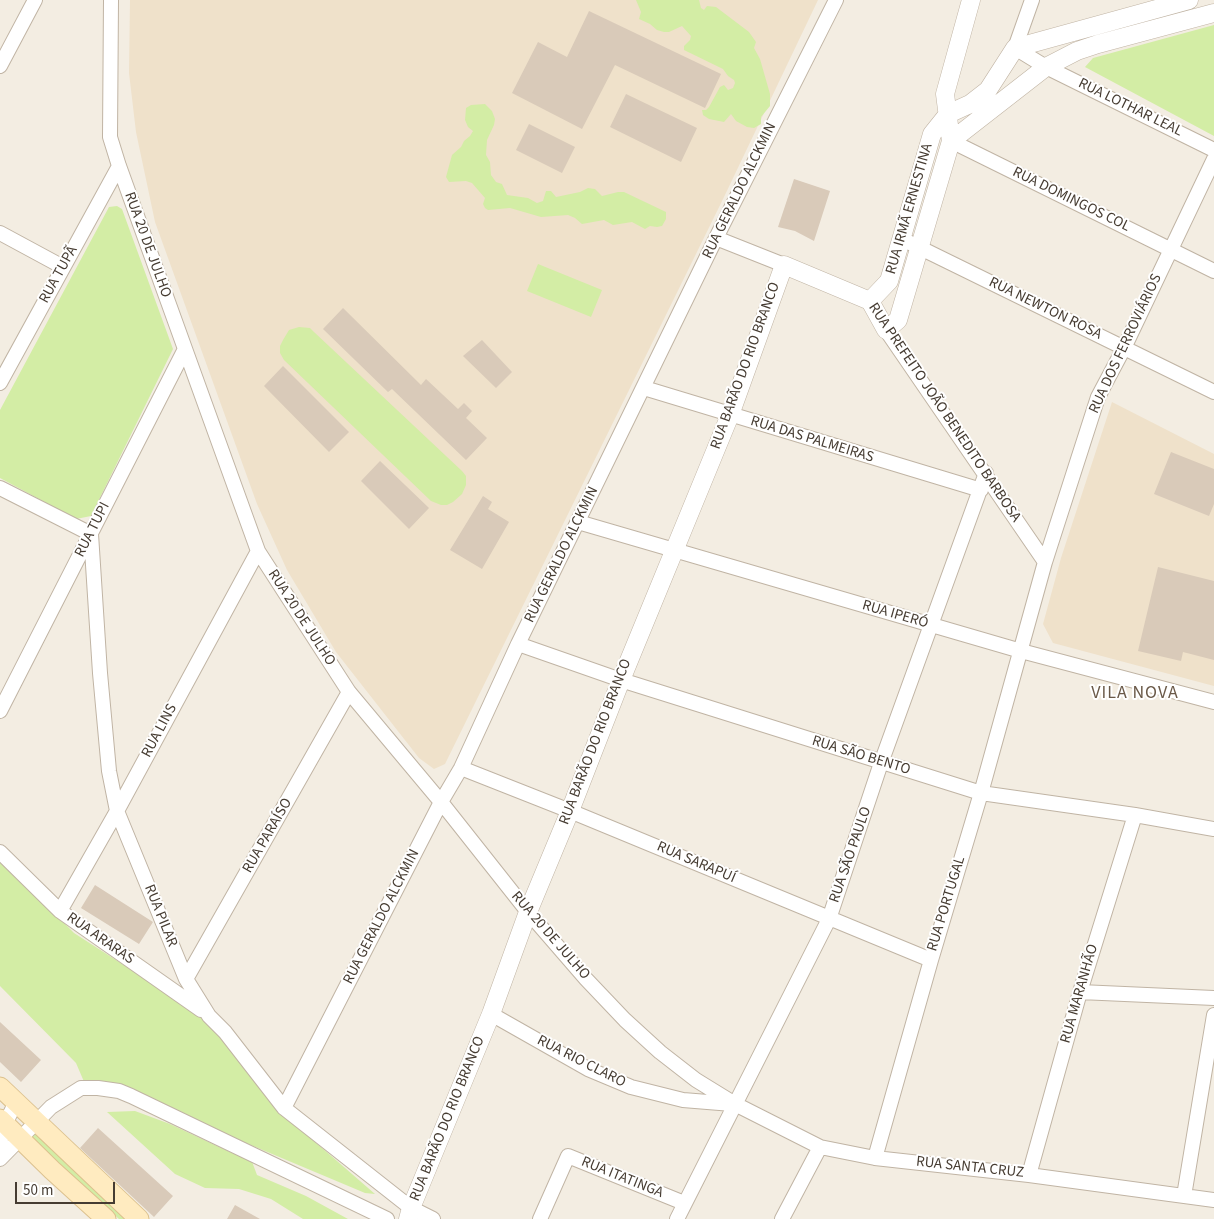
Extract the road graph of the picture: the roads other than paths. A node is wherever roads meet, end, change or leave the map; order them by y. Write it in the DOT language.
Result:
graph roads {
  1 [pos="35,0"];
  2 [pos="110,0"];
  3 [pos="836,0"];
  4 [pos="971,0"];
  5 [pos="1032,0"];
  6 [pos="1189,0"];
  7 [pos="1214,13"];
  8 [pos="1015,48"];
  9 [pos="0,66"];
  10 [pos="1046,66"];
  11 [pos="948,114"];
  12 [pos="951,141"];
  13 [pos="1214,150"];
  14 [pos="1214,159"];
  15 [pos="119,166"];
  16 [pos="0,233"];
  17 [pos="716,238"];
  18 [pos="902,239"];
  19 [pos="921,248"];
  20 [pos="1171,249"];
  21 [pos="784,265"];
  22 [pos="64,268"];
  23 [pos="1214,270"];
  24 [pos="870,301"];
  25 [pos="886,330"];
  26 [pos="1124,348"];
  27 [pos="185,349"];
  28 [pos="0,383"];
  29 [pos="644,388"];
  30 [pos="1214,392"];
  31 [pos="730,415"];
  32 [pos="986,473"];
  33 [pos="0,488"];
  34 [pos="981,490"];
  35 [pos="578,522"];
  36 [pos="91,534"];
  37 [pos="673,550"];
  38 [pos="258,551"];
  39 [pos="1045,562"];
  40 [pos="931,625"];
  41 [pos="518,644"];
  42 [pos="1021,650"];
  43 [pos="621,680"];
  44 [pos="350,692"];
  45 [pos="1214,702"];
  46 [pos="0,711"];
  47 [pos="882,763"];
  48 [pos="460,768"];
  49 [pos="981,793"];
  50 [pos="440,802"];
  51 [pos="117,811"];
  52 [pos="570,811"];
  53 [pos="1135,815"];
  54 [pos="1214,829"];
  55 [pos="0,852"];
  56 [pos="60,911"];
  57 [pos="528,912"];
  58 [pos="829,919"];
  59 [pos="931,960"];
  60 [pos="186,979"];
  61 [pos="1080,992"];
  62 [pos="1214,998"];
  63 [pos="491,1014"];
  64 [pos="1214,1015"];
  65 [pos="209,1016"];
  66 [pos="0,1087"];
  67 [pos="16,1102"];
  68 [pos="735,1104"];
  69 [pos="284,1108"];
  70 [pos="2,1121"];
  71 [pos="36,1123"];
  72 [pos="20,1139"];
  73 [pos="0,1143"];
  74 [pos="820,1147"];
  75 [pos="875,1158"];
  76 [pos="0,1159"];
  77 [pos="1029,1175"];
  78 [pos="1184,1196"];
  79 [pos="1214,1200"];
  80 [pos="684,1203"];
  81 [pos="409,1214"];
  82 [pos="106,1219"];
  83 [pos="139,1219"];
  84 [pos="387,1219"];
  85 [pos="433,1219"];
  86 [pos="540,1219"];
  87 [pos="677,1219"];
  88 [pos="782,1219"];
  1 -- 9 [label="street"];
  2 -- 15 [label="street, RUA 20 DE JULHO"];
  3 -- 17 [label="street, RUA GERALDO ALCKMIN"];
  4 -- 11 [label="street"];
  5 -- 8 [label="street"];
  6 -- 8 [label="street"];
  7 -- 10 [label="street"];
  8 -- 10 [label="street, RUA LOTHAR LEAL"];
  8 -- 11 [label="street"];
  10 -- 12 [label="street"];
  10 -- 13 [label="street, RUA LOTHAR LEAL"];
  11 -- 12 [label="street"];
  11 -- 18 [label="street, RUA IRMÃ ERNESTINA"];
  12 -- 19 [label="street, RUA IRMÃ ERNESTINA"];
  12 -- 20 [label="street, RUA DOMINGOS COL"];
  14 -- 20 [label="street, RUA DOS FERROVIÁRIOS"];
  15 -- 22 [label="street, RUA TUPÃ"];
  15 -- 27 [label="street, RUA 20 DE JULHO"];
  16 -- 22 [label="street"];
  17 -- 21 [label="street, RUA PREFEITO JOÃO BENEDITO BARBOSA"];
  17 -- 29 [label="street, RUA GERALDO ALCKMIN"];
  18 -- 19 [label="street, RUA NEWTON ROSA"];
  18 -- 24 [label="street, RUA IRMÃ ERNESTINA"];
  19 -- 25 [label="street, RUA IRMÃ ERNESTINA"];
  19 -- 26 [label="street, RUA NEWTON ROSA"];
  20 -- 23 [label="street, RUA DOMINGOS COL"];
  20 -- 26 [label="street, RUA DOS FERROVIÁRIOS"];
  21 -- 24 [label="street, RUA PREFEITO JOÃO BENEDITO BARBOSA"];
  21 -- 31 [label="street, RUA BARÃO DO RIO BRANCO"];
  22 -- 28 [label="street, RUA TUPÃ"];
  24 -- 25 [label="street, RUA PREFEITO JOÃO BENEDITO BARBOSA"];
  25 -- 32 [label="street, RUA PREFEITO JOÃO BENEDITO BARBOSA"];
  26 -- 30 [label="street, RUA NEWTON ROSA"];
  26 -- 39 [label="street, RUA DOS FERROVIÁRIOS"];
  27 -- 36 [label="street, RUA TUPI"];
  27 -- 38 [label="street, RUA 20 DE JULHO"];
  29 -- 31 [label="street, RUA DAS PALMEIRAS"];
  29 -- 35 [label="street, RUA GERALDO ALCKMIN"];
  31 -- 34 [label="street, RUA DAS PALMEIRAS"];
  31 -- 37 [label="street, RUA BARÃO DO RIO BRANCO"];
  32 -- 34 [label="street, RUA SÃO PAULO"];
  32 -- 39 [label="street, RUA PREFEITO JOÃO BENEDITO BARBOSA"];
  33 -- 36 [label="street"];
  34 -- 40 [label="street, RUA SÃO PAULO"];
  35 -- 37 [label="street, RUA IPERÓ"];
  35 -- 41 [label="street, RUA GERALDO ALCKMIN"];
  36 -- 46 [label="street, RUA TUPI"];
  36 -- 51 [label="street, RUA PILAR"];
  37 -- 40 [label="street, RUA IPERÓ"];
  37 -- 43 [label="street, RUA BARÃO DO RIO BRANCO"];
  38 -- 44 [label="street, RUA 20 DE JULHO"];
  38 -- 51 [label="street, RUA LINS"];
  39 -- 42 [label="street, RUA DOS FERROVIÁRIOS"];
  40 -- 42 [label="street, RUA IPERÓ"];
  40 -- 47 [label="street, RUA SÃO PAULO"];
  41 -- 43 [label="street, RUA SÃO BENTO"];
  41 -- 48 [label="street, RUA GERALDO ALCKMIN"];
  42 -- 45 [label="street, RUA IPERÓ"];
  42 -- 49 [label="street, RUA PORTUGAL"];
  43 -- 47 [label="street, RUA SÃO BENTO"];
  43 -- 52 [label="street, RUA BARÃO DO RIO BRANCO"];
  44 -- 50 [label="street, RUA 20 DE JULHO"];
  44 -- 60 [label="street, RUA PARAÍSO"];
  47 -- 49 [label="street, RUA SÃO BENTO"];
  47 -- 58 [label="street, RUA SÃO PAULO"];
  48 -- 50 [label="street, RUA GERALDO ALCKMIN"];
  48 -- 52 [label="street, RUA SARAPUÍ"];
  49 -- 53 [label="street, RUA SÃO BENTO"];
  49 -- 59 [label="street, RUA PORTUGAL"];
  50 -- 57 [label="street, RUA 20 DE JULHO"];
  50 -- 69 [label="street, RUA GERALDO ALCKMIN"];
  51 -- 56 [label="street, RUA LINS"];
  51 -- 60 [label="street, RUA PILAR"];
  52 -- 57 [label="street, RUA BARÃO DO RIO BRANCO"];
  52 -- 58 [label="street, RUA SARAPUÍ"];
  53 -- 54 [label="street, RUA SÃO BENTO"];
  53 -- 61 [label="street, RUA MARANHÃO"];
  55 -- 56 [label="street, RUA ARARAS"];
  56 -- 65 [label="street, RUA ARARAS"];
  57 -- 63 [label="street, RUA BARÃO DO RIO BRANCO"];
  57 -- 68 [label="street, RUA 20 DE JULHO"];
  58 -- 59 [label="street, RUA SARAPUÍ"];
  58 -- 68 [label="street, RUA SÃO PAULO"];
  59 -- 75 [label="street, RUA PORTUGAL"];
  60 -- 65 [label="street, RUA PILAR"];
  61 -- 62 [label="street"];
  61 -- 77 [label="street, RUA MARANHÃO"];
  63 -- 68 [label="street, RUA RIO CLARO"];
  63 -- 81 [label="street, RUA BARÃO DO RIO BRANCO"];
  64 -- 78 [label="street"];
  65 -- 69 [label="street, RUA PILAR"];
  66 -- 67 [label="main road"];
  67 -- 70 [label="street"];
  67 -- 71 [label="main road"];
  68 -- 74 [label="street, RUA SANTA CRUZ"];
  68 -- 80 [label="street, RUA SÃO PAULO"];
  69 -- 81 [label="street, RUA PILAR"];
  70 -- 72 [label="main road"];
  70 -- 73 [label="street"];
  71 -- 72 [label="street"];
  71 -- 83 [label="main road"];
  71 -- 84 [label="street"];
  72 -- 76 [label="street"];
  72 -- 82 [label="main road"];
  74 -- 75 [label="street, RUA SANTA CRUZ"];
  74 -- 88 [label="street"];
  75 -- 77 [label="street, RUA SANTA CRUZ"];
  77 -- 78 [label="street, RUA SANTA CRUZ"];
  78 -- 79 [label="street, RUA SANTA CRUZ"];
  80 -- 86 [label="street, RUA ITATINGA"];
  80 -- 87 [label="street, RUA SÃO PAULO"];
  81 -- 85 [label="street, RUA PILAR"];
}
